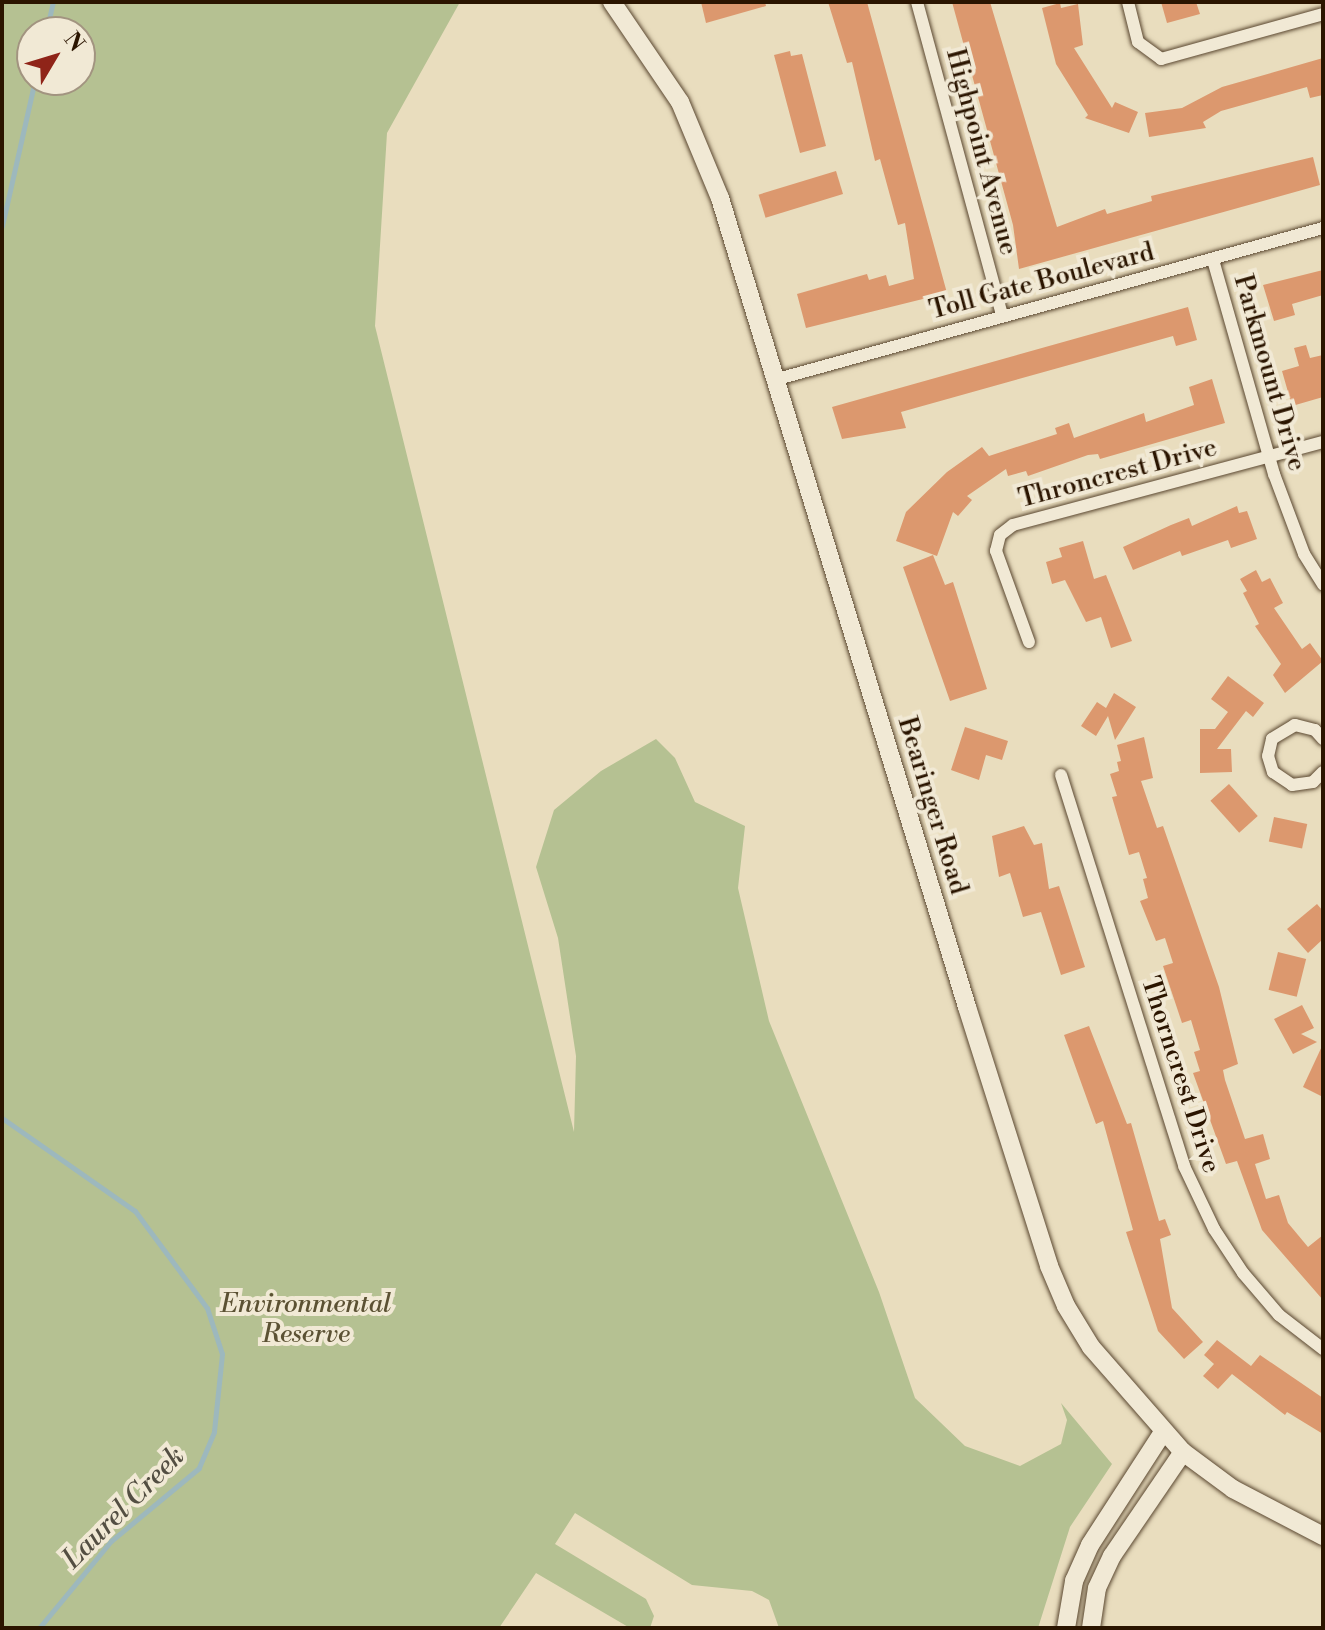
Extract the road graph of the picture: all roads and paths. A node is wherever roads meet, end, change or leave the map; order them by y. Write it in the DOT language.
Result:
graph roads {
  1 [pos="612,2"];
  2 [pos="917,2"];
  3 [pos="1128,2"];
  4 [pos="1323,14"];
  5 [pos="1323,228"];
  6 [pos="1213,260"];
  7 [pos="1002,314"];
  8 [pos="774,380"];
  9 [pos="1323,442"];
  10 [pos="1268,456"];
  11 [pos="1323,585"];
  12 [pos="1029,642"];
  13 [pos="1322,735"];
  14 [pos="1323,772"];
  15 [pos="1061,775"];
  16 [pos="1323,1349"];
  17 [pos="1163,1432"];
  18 [pos="1183,1452"];
  19 [pos="1323,1536"];
  20 [pos="1066,1628"];
  21 [pos="1091,1628"];
  1 -- 8 [label="street, Bearinger Road"];
  2 -- 7 [label="street, Highpoint Avenue"];
  3 -- 4 [label="street"];
  5 -- 6 [label="street, Toll Gate Boulevard"];
  6 -- 7 [label="street, Toll Gate Boulevard"];
  6 -- 10 [label="street, Parkmount Drive"];
  7 -- 8 [label="street, Toll Gate Boulevard"];
  8 -- 17 [label="street, Bearinger Road"];
  9 -- 10 [label="street"];
  10 -- 11 [label="street, Parkmount Drive"];
  10 -- 12 [label="street, Throncrest Drive"];
  13 -- 14 [label="street"];
  15 -- 16 [label="street, Thorncrest Drive"];
  17 -- 18 [label="street, Bearinger Road"];
  17 -- 20 [label="street"];
  18 -- 19 [label="street, Bearinger Road"];
  18 -- 21 [label="street"];
}
